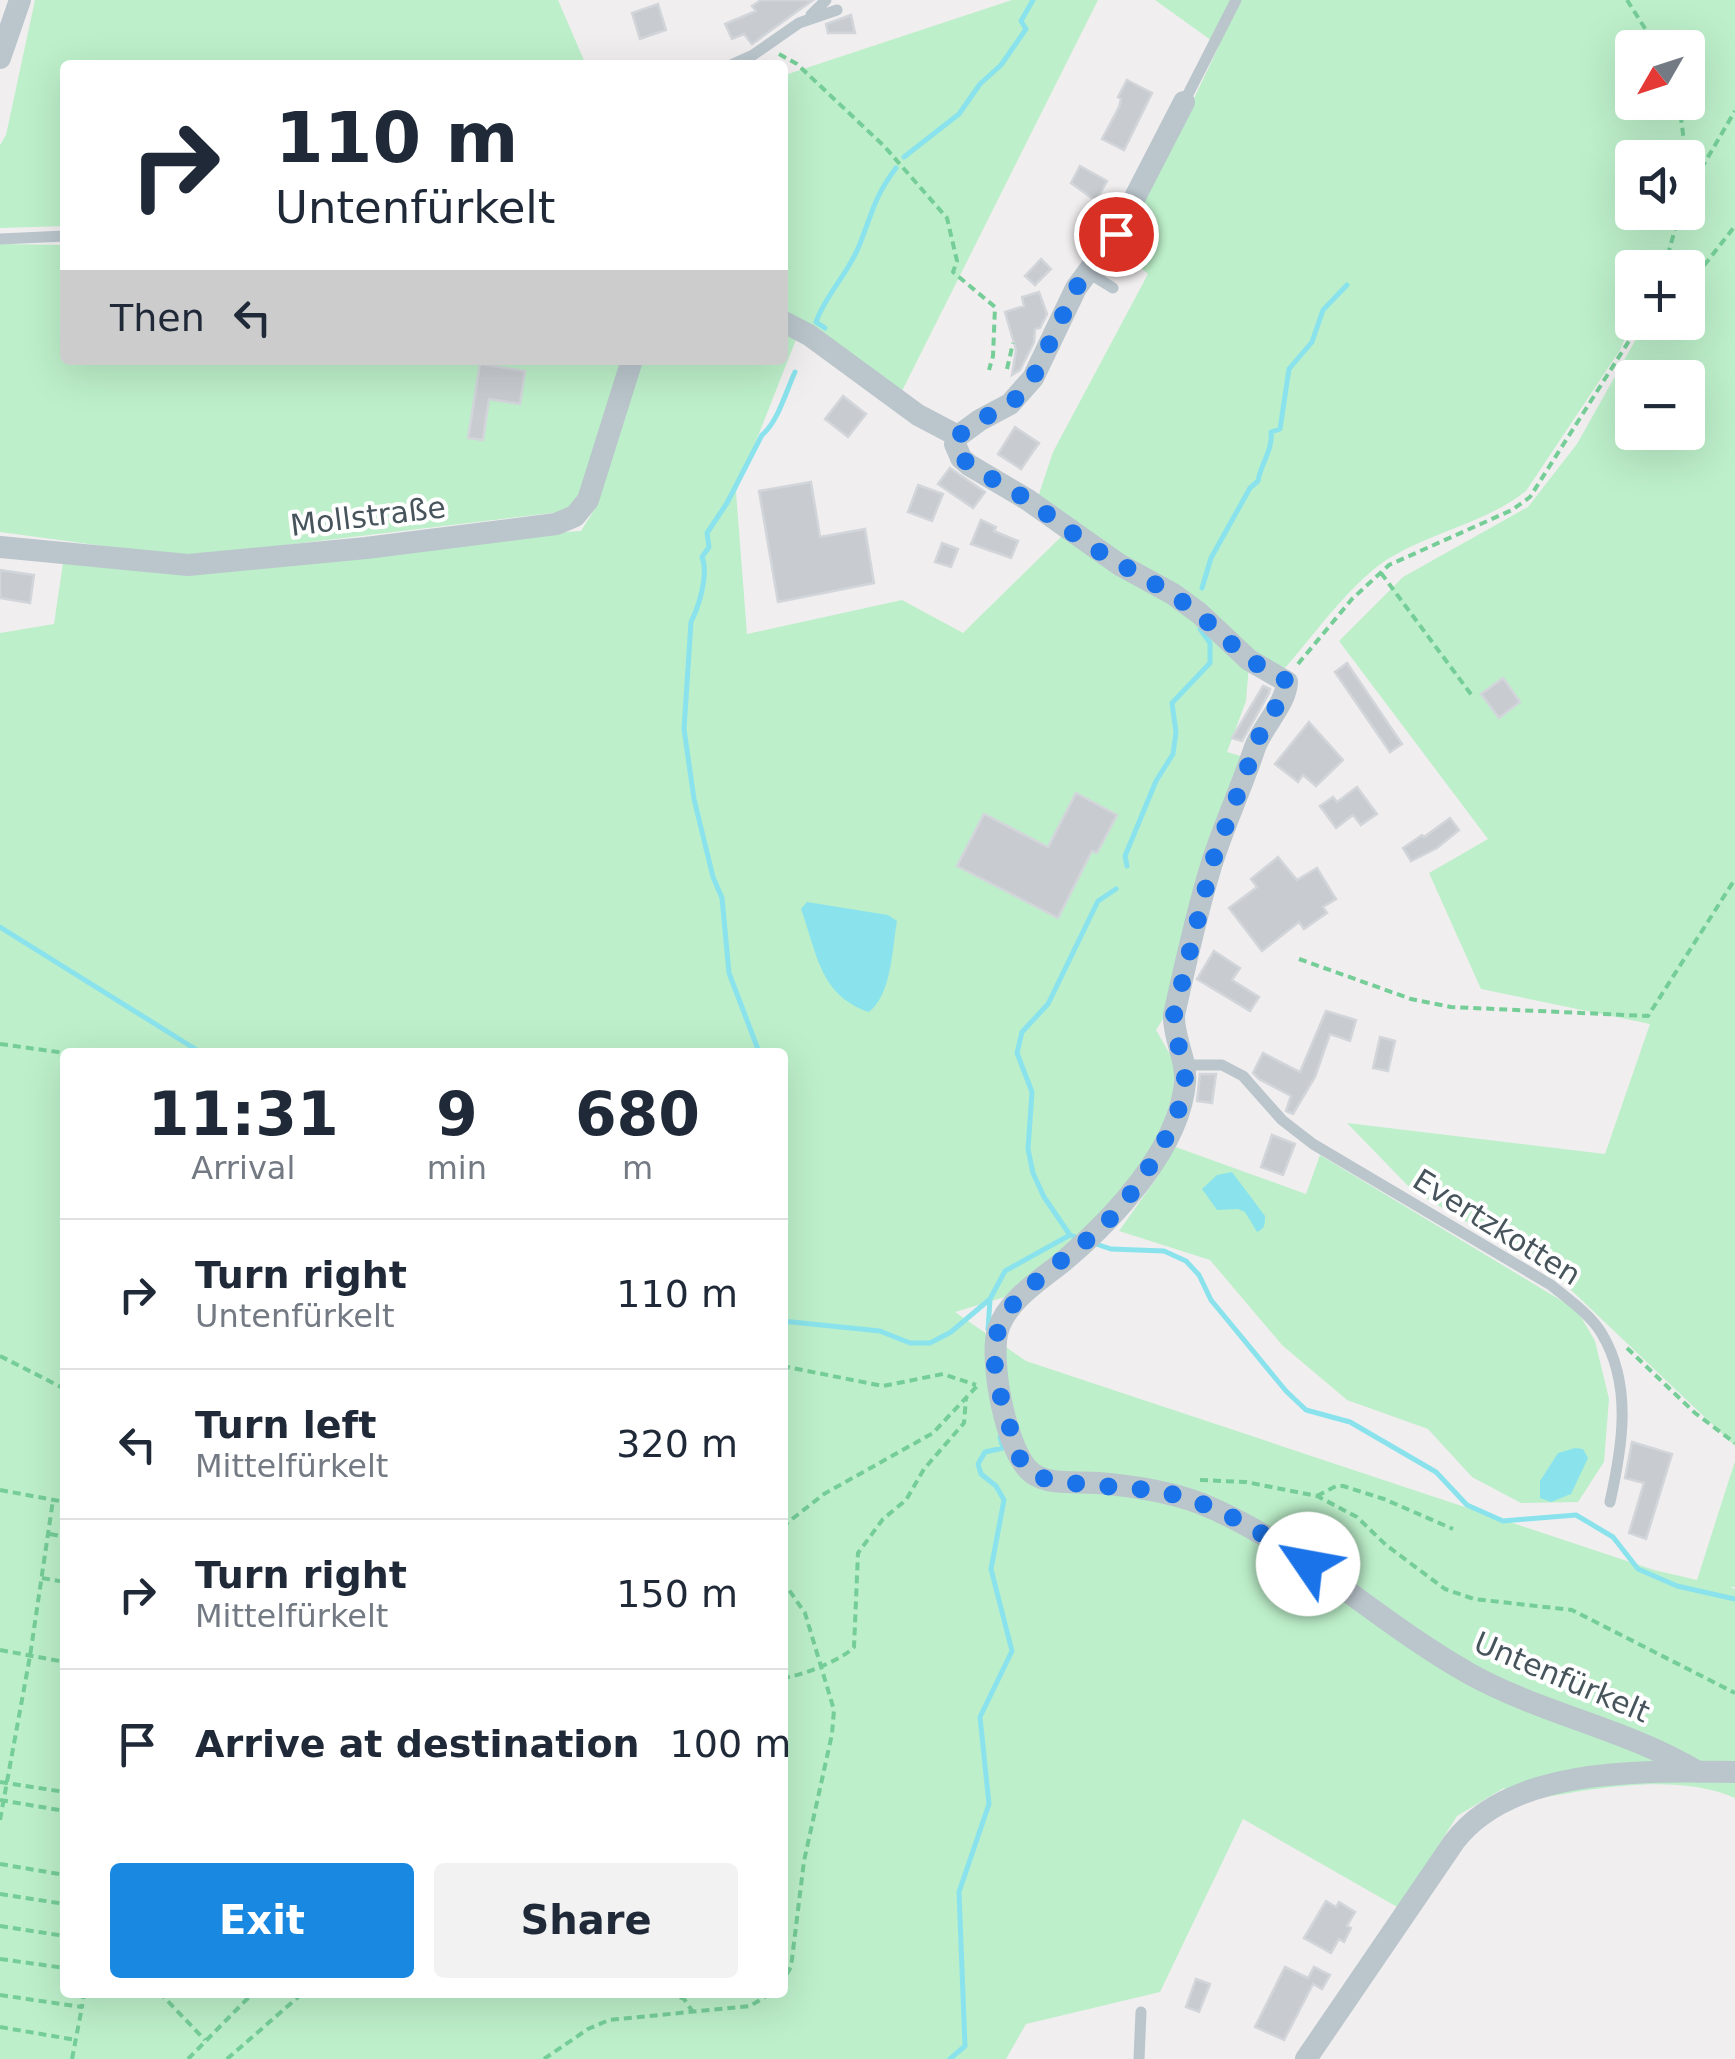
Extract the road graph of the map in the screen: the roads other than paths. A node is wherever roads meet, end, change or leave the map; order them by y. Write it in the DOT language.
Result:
graph roads {
  1 [pos="20,0"];
  2 [pos="826,0"];
  3 [pos="1236,0"];
  4 [pos="837,10"];
  5 [pos="808,18"];
  6 [pos="0,58"];
  7 [pos="741,60"];
  8 [pos="1184,102"];
  9 [pos="60,236"];
  10 [pos="0,239"];
  11 [pos="1086,272"];
  12 [pos="1114,288"];
  13 [pos="788,324"];
  14 [pos="630,365"];
  15 [pos="958,436"];
  16 [pos="0,548"];
  17 [pos="1184,1065"];
  18 [pos="1610,1502"];
  19 [pos="1698,1772"];
  20 [pos="1735,1772"];
  21 [pos="1141,2012"];
  22 [pos="1140,2059"];
  23 [pos="1306,2059"];
  1 -- 6 [label="street"];
  2 -- 5 [label="lane"];
  3 -- 8 [label="lane"];
  4 -- 5 [label="lane"];
  5 -- 7 [label="lane"];
  8 -- 11 [label="street"];
  9 -- 10 [label="lane"];
  11 -- 12 [label="lane"];
  11 -- 15 [label="street"];
  13 -- 15 [label="street"];
  14 -- 16 [label="street, Mollstraße"];
  15 -- 17 [label="street, Untenfürkelt"];
  17 -- 18 [label="lane, Evertzkotten"];
  17 -- 19 [label="street, Untenfürkelt"];
  19 -- 20 [label="street"];
  19 -- 23 [label="street"];
  21 -- 22 [label="lane"];
}
